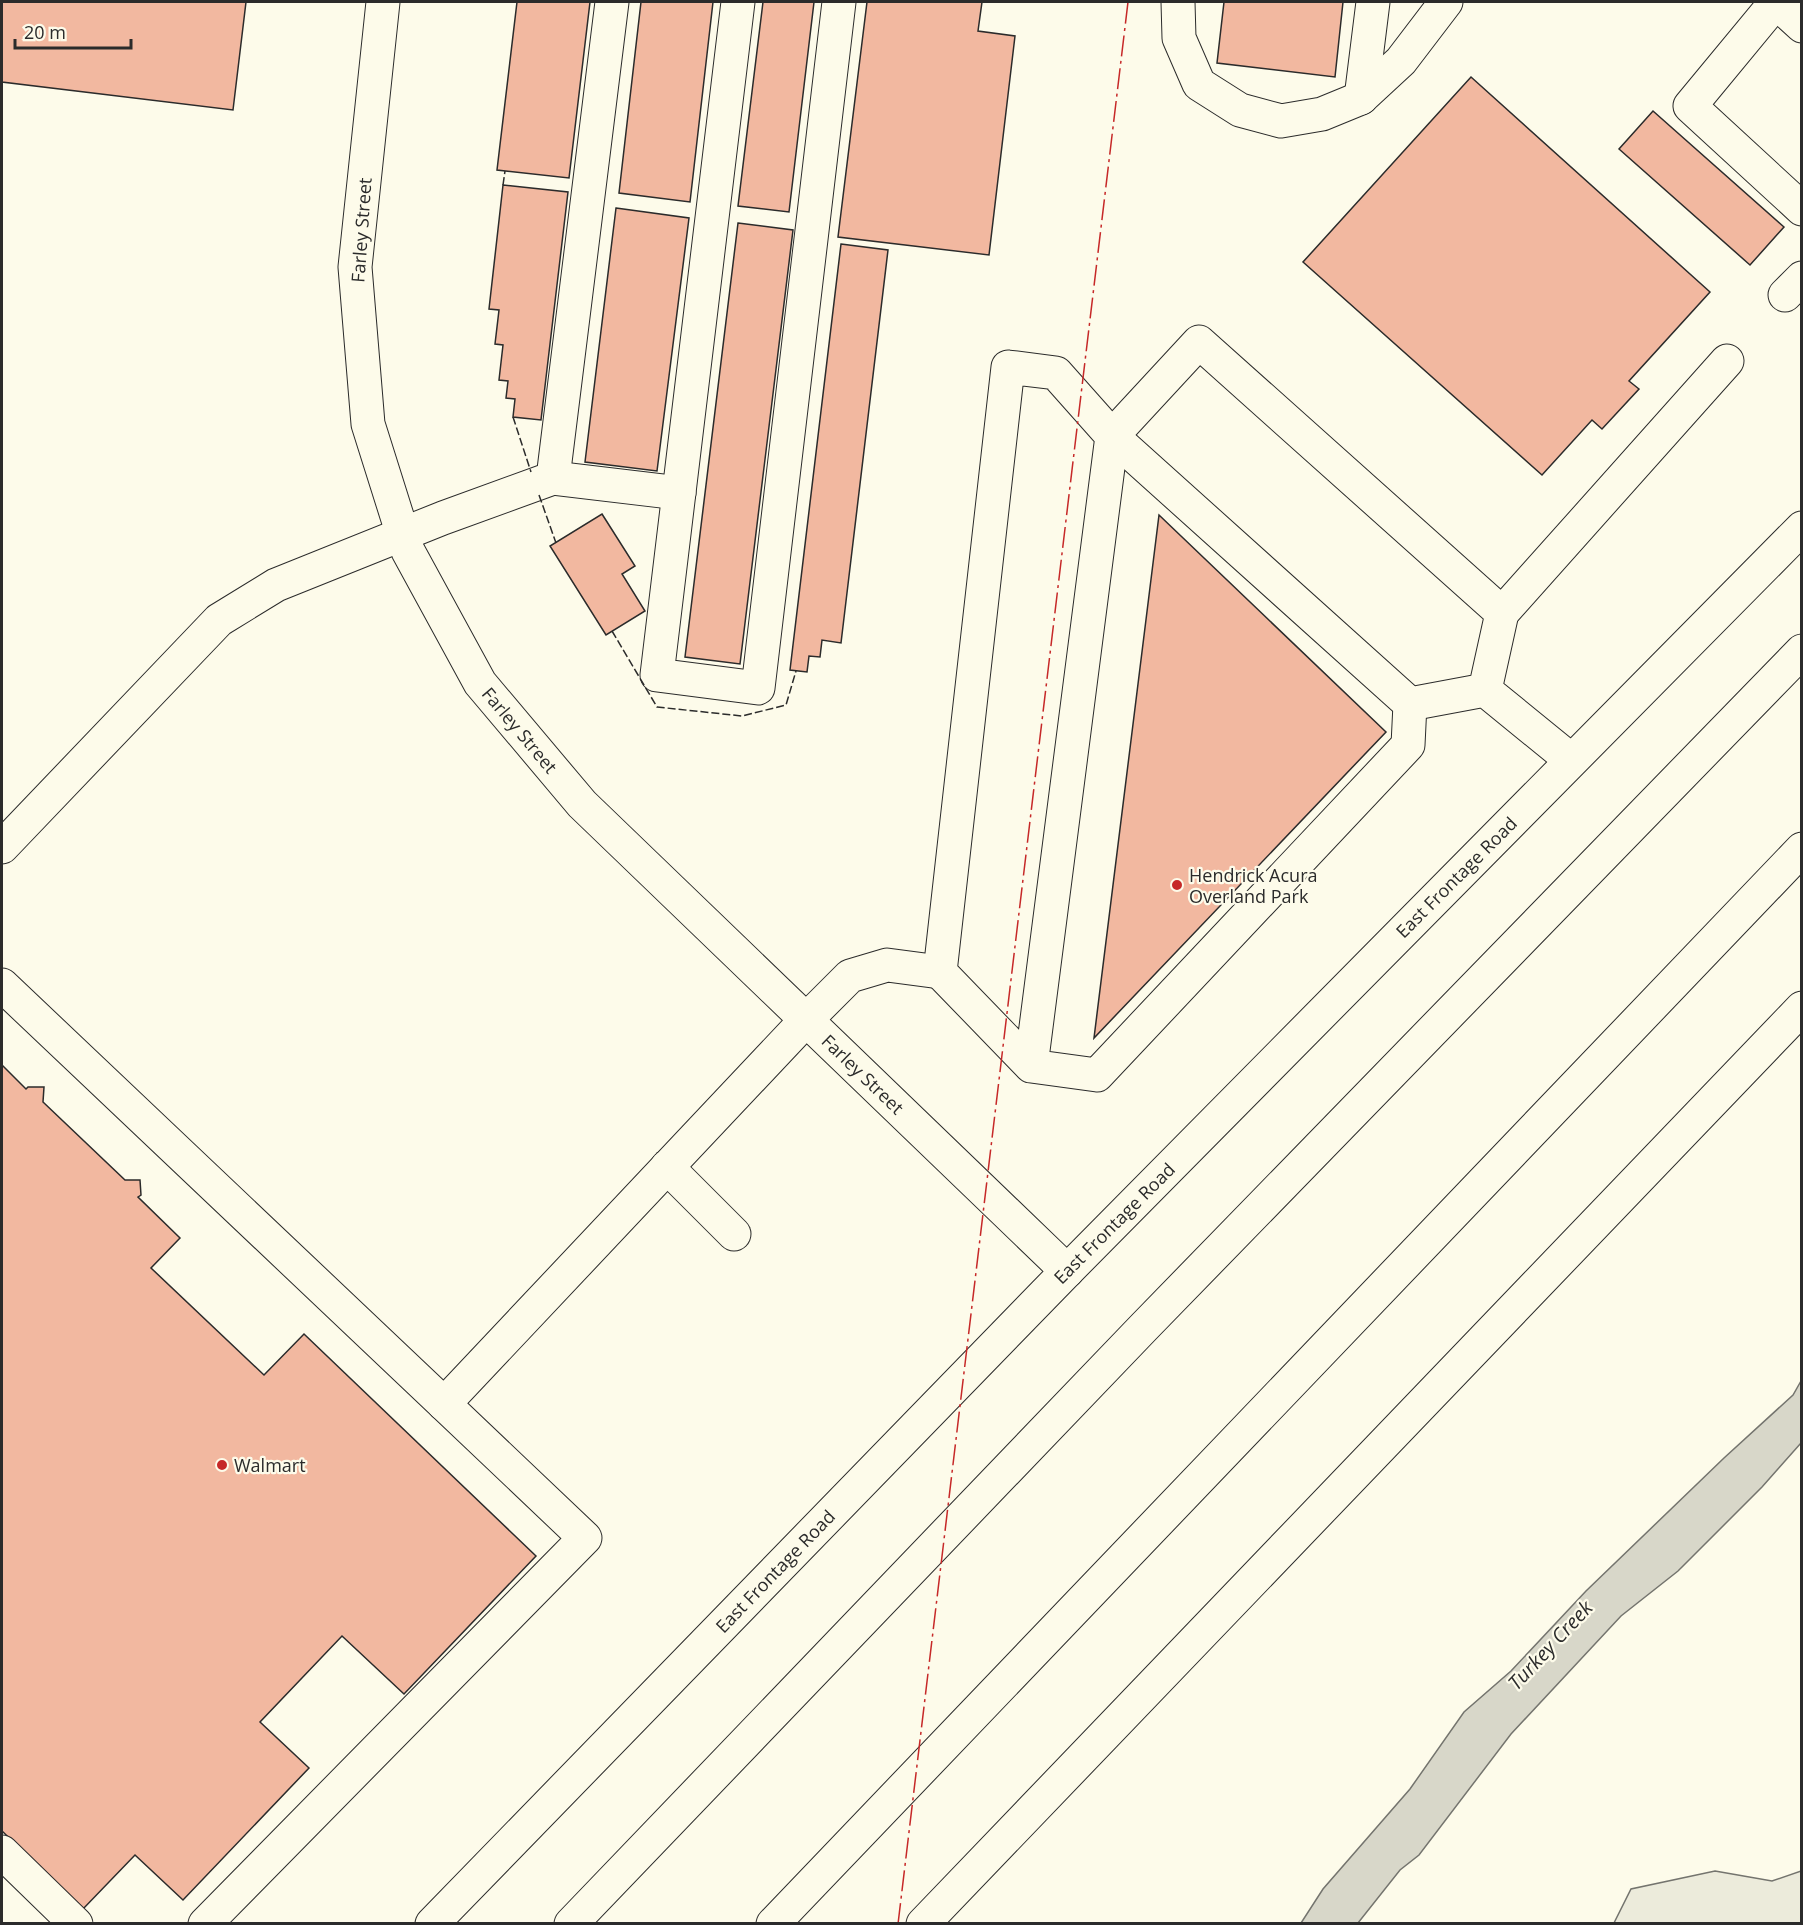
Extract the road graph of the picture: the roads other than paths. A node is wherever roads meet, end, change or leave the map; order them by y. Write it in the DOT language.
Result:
graph roads {
  1 [pos="383,2"];
  2 [pos="612,2"];
  3 [pos="738,2"];
  4 [pos="839,2"];
  5 [pos="1178,2"];
  6 [pos="1372,2"];
  7 [pos="1446,2"];
  8 [pos="1776,2"];
  9 [pos="1802,26"];
  10 [pos="1360,98"];
  11 [pos="1802,209"];
  12 [pos="1727,361"];
  13 [pos="1112,436"];
  14 [pos="553,478"];
  15 [pos="679,493"];
  16 [pos="1802,528"];
  17 [pos="404,534"];
  18 [pos="1502,613"];
  19 [pos="1802,651"];
  20 [pos="1485,690"];
  21 [pos="1410,704"];
  22 [pos="1571,760"];
  23 [pos="2,847"];
  24 [pos="1802,849"];
  25 [pos="940,972"];
  26 [pos="2,985"];
  27 [pos="1802,1008"];
  28 [pos="806,1020"];
  29 [pos="1031,1066"];
  30 [pos="667,1167"];
  31 [pos="734,1234"];
  32 [pos="1067,1271"];
  33 [pos="444,1404"];
  34 [pos="2,1852"];
  35 [pos="76,1923"];
  36 [pos="205,1923"];
  37 [pos="432,1923"];
  38 [pos="571,1923"];
  39 [pos="773,1923"];
  40 [pos="923,1923"];
  1 -- 17 [label="main road, Farley Street"];
  2 -- 14 [label="main road"];
  3 -- 15 [label="main road"];
  4 -- 15 [label="main road"];
  5 -- 10 [label="main road"];
  6 -- 10 [label="main road"];
  7 -- 10 [label="main road"];
  8 -- 9 [label="main road"];
  8 -- 11 [label="main road"];
  12 -- 18 [label="main road"];
  13 -- 18 [label="main road"];
  13 -- 21 [label="main road"];
  13 -- 25 [label="main road"];
  13 -- 29 [label="main road"];
  14 -- 15 [label="main road"];
  14 -- 17 [label="main road"];
  16 -- 22 [label="main road, East Frontage Road"];
  17 -- 23 [label="main road"];
  17 -- 28 [label="main road, Farley Street"];
  18 -- 20 [label="main road"];
  19 -- 38 [label="main road"];
  20 -- 21 [label="main road"];
  20 -- 22 [label="main road"];
  21 -- 29 [label="main road"];
  22 -- 32 [label="main road, East Frontage Road"];
  24 -- 39 [label="main road"];
  25 -- 28 [label="main road"];
  25 -- 29 [label="main road"];
  26 -- 33 [label="main road"];
  27 -- 40 [label="main road"];
  28 -- 30 [label="main road"];
  28 -- 32 [label="main road, Farley Street"];
  30 -- 31 [label="main road"];
  30 -- 33 [label="main road"];
  32 -- 37 [label="main road, East Frontage Road"];
  33 -- 36 [label="main road"];
  34 -- 35 [label="main road"];
}
